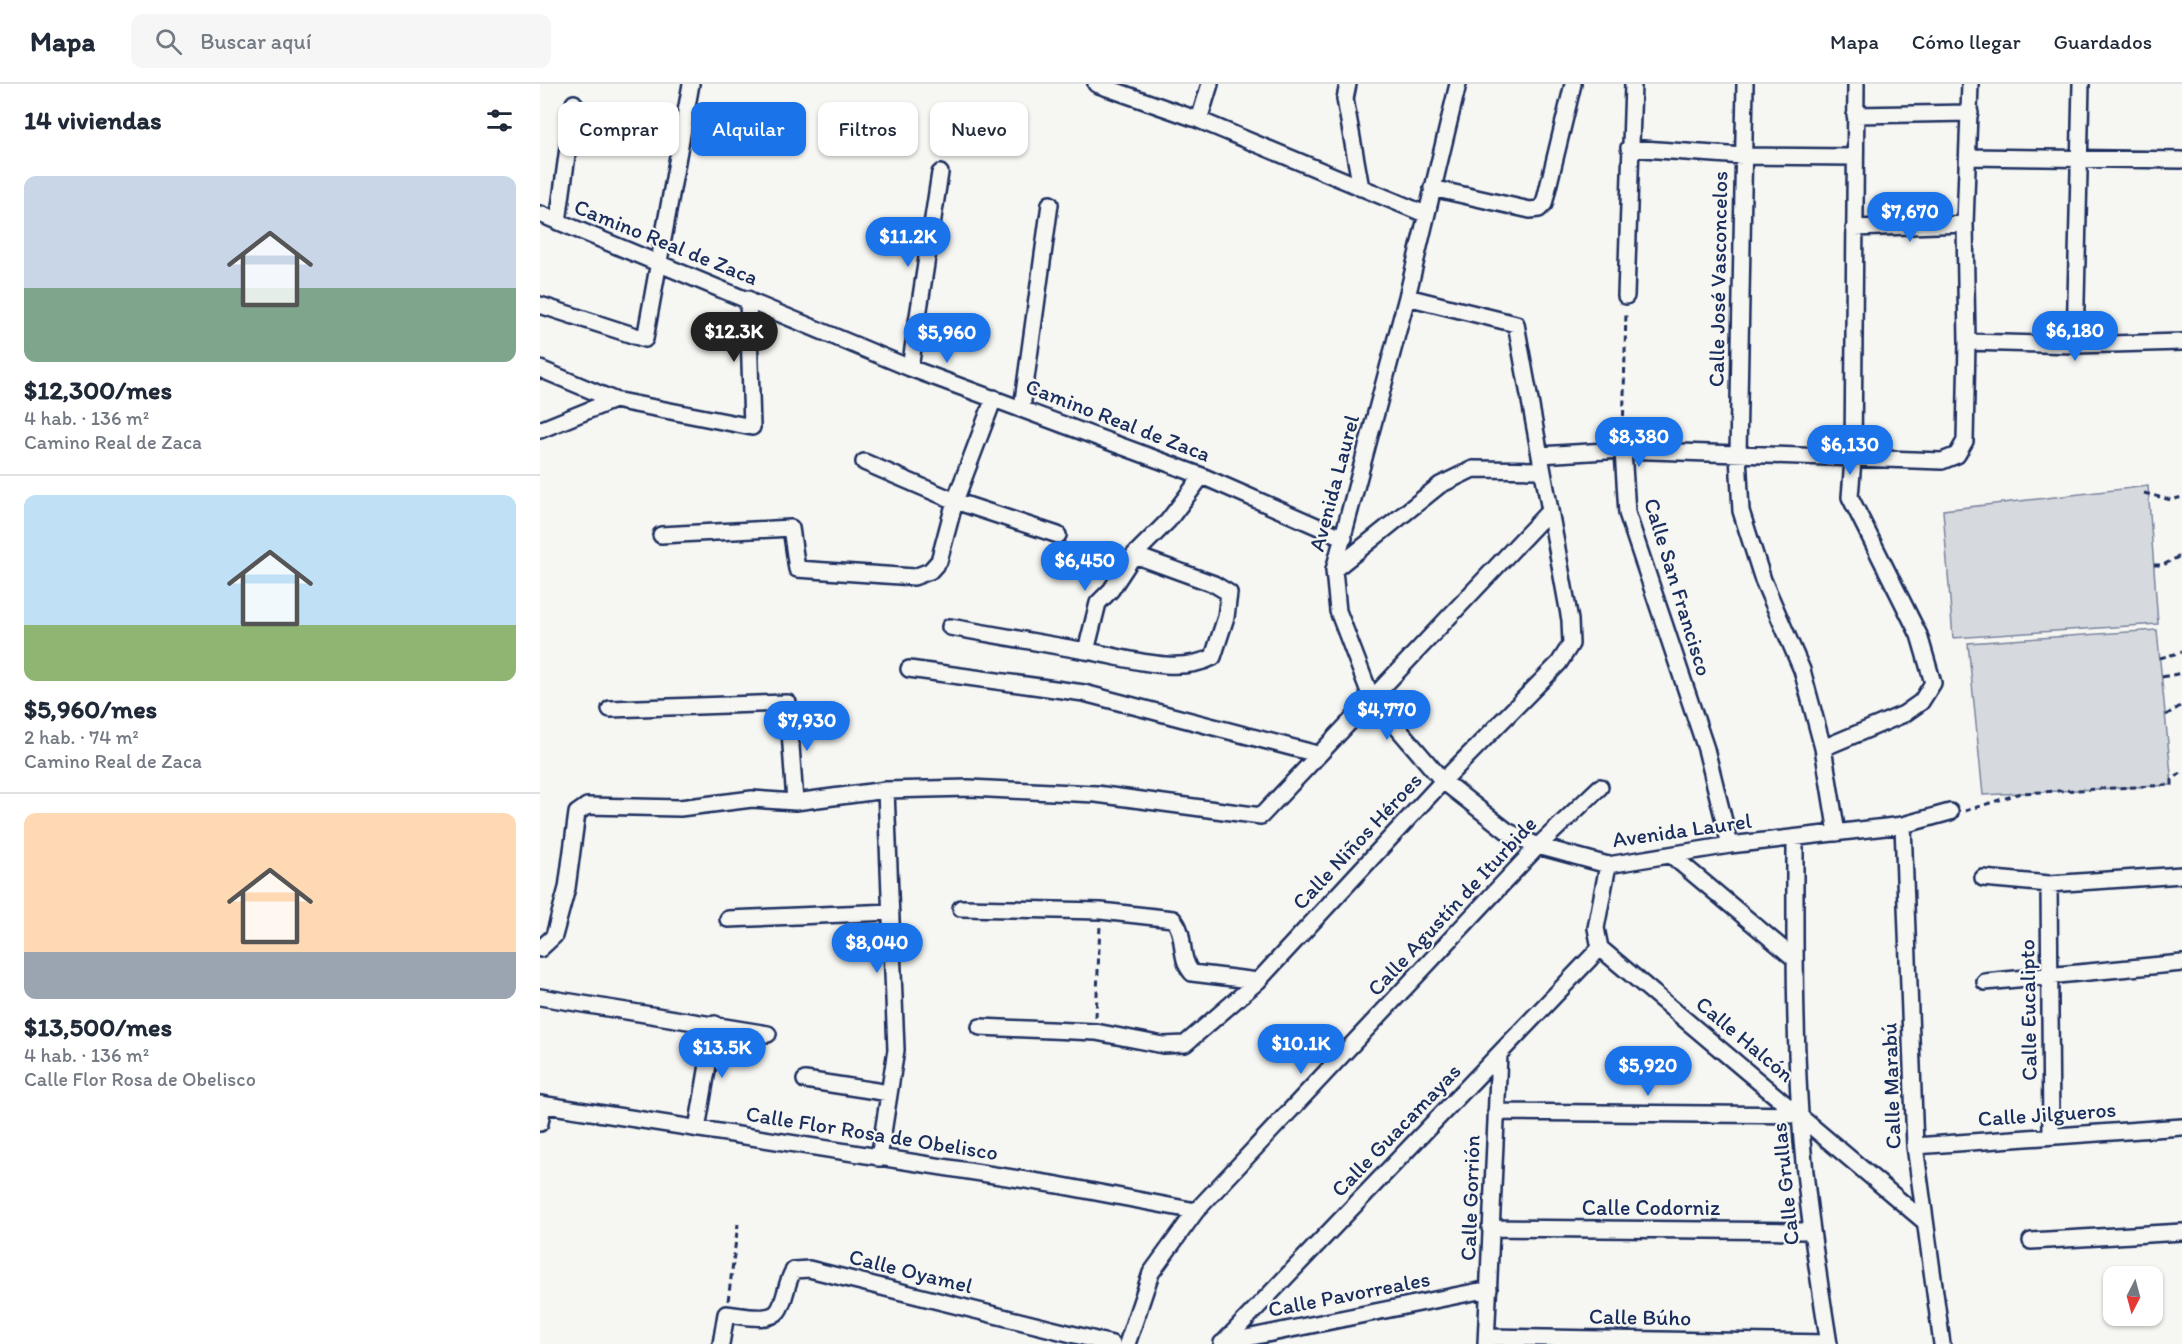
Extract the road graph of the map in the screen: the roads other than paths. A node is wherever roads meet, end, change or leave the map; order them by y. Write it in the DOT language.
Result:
graph roads {
  1 [pos="692,84"];
  2 [pos="1096,84"];
  3 [pos="1210,84"];
  4 [pos="1348,84"];
  5 [pos="1458,84"];
  6 [pos="1573,84"];
  7 [pos="1633,84"];
  8 [pos="1745,84"];
  9 [pos="1856,84"];
  10 [pos="1970,84"];
  11 [pos="2081,84"];
  12 [pos="1970,112"];
  13 [pos="1856,115"];
  14 [pos="1199,120"];
  15 [pos="1629,147"];
  16 [pos="567,156"];
  17 [pos="1743,156"];
  18 [pos="1969,157"];
  19 [pos="1855,158"];
  20 [pos="2079,160"];
  21 [pos="2182,160"];
  22 [pos="940,173"];
  23 [pos="1361,188"];
  24 [pos="1432,188"];
  25 [pos="1050,204"];
  26 [pos="540,214"];
  27 [pos="1425,214"];
  28 [pos="558,222"];
  29 [pos="1965,224"];
  30 [pos="1854,228"];
  31 [pos="659,263"];
  32 [pos="1626,296"];
  33 [pos="1407,297"];
  34 [pos="748,299"];
  35 [pos="540,305"];
  36 [pos="1967,342"];
  37 [pos="2182,342"];
  38 [pos="2075,345"];
  39 [pos="910,368"];
  40 [pos="540,369"];
  41 [pos="994,398"];
  42 [pos="614,400"];
  43 [pos="1022,408"];
  44 [pos="540,430"];
  45 [pos="1623,450"];
  46 [pos="1738,455"];
  47 [pos="1853,460"];
  48 [pos="864,462"];
  49 [pos="1541,462"];
  50 [pos="1202,476"];
  51 [pos="955,501"];
  52 [pos="1550,510"];
  53 [pos="661,535"];
  54 [pos="1058,535"];
  55 [pos="1344,538"];
  56 [pos="1134,555"];
  57 [pos="1334,570"];
  58 [pos="950,627"];
  59 [pos="1086,651"];
  60 [pos="909,669"];
  61 [pos="1371,697"];
  62 [pos="610,709"];
  63 [pos="1823,748"];
  64 [pos="1317,754"];
  65 [pos="1443,781"];
  66 [pos="1600,787"];
  67 [pos="886,790"];
  68 [pos="795,802"];
  69 [pos="1950,812"];
  70 [pos="1903,825"];
  71 [pos="1837,833"];
  72 [pos="1795,838"];
  73 [pos="1730,845"];
  74 [pos="1538,846"];
  75 [pos="1671,855"];
  76 [pos="1608,865"];
  77 [pos="2182,875"];
  78 [pos="1983,878"];
  79 [pos="2049,884"];
  80 [pos="961,908"];
  81 [pos="891,912"];
  82 [pos="728,919"];
  83 [pos="1600,948"];
  84 [pos="540,949"];
  85 [pos="1795,959"];
  86 [pos="2182,963"];
  87 [pos="2051,977"];
  88 [pos="1257,981"];
  89 [pos="1985,982"];
  90 [pos="540,997"];
  91 [pos="715,1024"];
  92 [pos="980,1027"];
  93 [pos="768,1034"];
  94 [pos="1499,1054"];
  95 [pos="805,1080"];
  96 [pos="889,1093"];
  97 [pos="542,1105"];
  98 [pos="1496,1112"];
  99 [pos="1800,1115"];
  100 [pos="540,1123"];
  101 [pos="2182,1127"];
  102 [pos="697,1129"];
  103 [pos="2052,1135"];
  104 [pos="1915,1146"];
  105 [pos="879,1158"];
  106 [pos="1196,1211"];
  107 [pos="1924,1221"];
  108 [pos="1490,1228"];
  109 [pos="1811,1231"];
  110 [pos="2182,1232"];
  111 [pos="2031,1241"];
  112 [pos="1489,1289"];
  113 [pos="1486,1340"];
  114 [pos="1220,1343"];
  115 [pos="1829,1343"];
  116 [pos="721,1344"];
  117 [pos="1112,1344"];
  118 [pos="1127,1344"];
  119 [pos="1942,1344"];
  1 -- 31 [label="street"];
  2 -- 14 [label="street"];
  3 -- 14 [label="street"];
  4 -- 23 [label="street"];
  5 -- 24 [label="street, Avenida Laurel"];
  6 -- 24 [label="street"];
  7 -- 15 [label="street"];
  8 -- 17 [label="street, Calle José Vasconcelos"];
  9 -- 13 [label="street"];
  10 -- 12 [label="street"];
  11 -- 20 [label="street"];
  12 -- 13 [label="street"];
  12 -- 18 [label="street"];
  13 -- 19 [label="street"];
  14 -- 23 [label="street"];
  15 -- 17 [label="street"];
  15 -- 32 [label="street"];
  16 -- 28 [label="street"];
  17 -- 19 [label="street"];
  17 -- 46 [label="street, Calle José Vasconcelos"];
  18 -- 20 [label="street"];
  18 -- 29 [label="street"];
  19 -- 30 [label="street"];
  20 -- 21 [label="street"];
  20 -- 38 [label="street"];
  22 -- 39 [label="street"];
  23 -- 27 [label="street"];
  24 -- 27 [label="street, Avenida Laurel"];
  25 -- 43 [label="street"];
  26 -- 28 [label="street, Camino Real de Zaca"];
  27 -- 33 [label="street, Avenida Laurel"];
  28 -- 31 [label="street, Camino Real de Zaca"];
  29 -- 30 [label="street"];
  29 -- 36 [label="street"];
  30 -- 47 [label="street"];
  31 -- 34 [label="street, Camino Real de Zaca"];
  31 -- 35 [label="street"];
  33 -- 49 [label="street, Calle Niños Héroes"];
  33 -- 55 [label="street, Avenida Laurel"];
  34 -- 39 [label="street, Camino Real de Zaca"];
  34 -- 42 [label="street"];
  36 -- 38 [label="street"];
  36 -- 47 [label="street"];
  37 -- 38 [label="street"];
  39 -- 41 [label="street, Camino Real de Zaca"];
  40 -- 42 [label="street"];
  41 -- 43 [label="street, Camino Real de Zaca"];
  41 -- 51 [label="street"];
  42 -- 44 [label="street"];
  43 -- 50 [label="street, Camino Real de Zaca"];
  45 -- 46 [label="street"];
  45 -- 49 [label="street"];
  45 -- 73 [label="street, Calle San Francisco"];
  46 -- 47 [label="street"];
  46 -- 63 [label="street, Calle José Vasconcelos"];
  47 -- 63 [label="street"];
  48 -- 51 [label="street"];
  49 -- 52 [label="street, Calle Niños Héroes"];
  49 -- 57 [label="street"];
  50 -- 55 [label="street, Camino Real de Zaca"];
  50 -- 56 [label="street"];
  51 -- 53 [label="street"];
  51 -- 54 [label="street"];
  52 -- 61 [label="street"];
  52 -- 65 [label="street, Calle Niños Héroes"];
  55 -- 57 [label="street, Avenida Laurel"];
  56 -- 59 [label="street"];
  56 -- 59 [label="street"];
  57 -- 61 [label="street, Avenida Laurel"];
  58 -- 59 [label="street"];
  60 -- 64 [label="street"];
  61 -- 64 [label="street"];
  61 -- 65 [label="street, Avenida Laurel"];
  62 -- 68 [label="street"];
  63 -- 71 [label="street, Calle José Vasconcelos"];
  64 -- 67 [label="street"];
  65 -- 74 [label="street, Avenida Laurel"];
  65 -- 88 [label="street, Calle Niños Héroes"];
  66 -- 74 [label="street, Calle Agustín de Iturbide"];
  67 -- 68 [label="street"];
  67 -- 81 [label="street"];
  68 -- 84 [label="street"];
  69 -- 70 [label="street, Avenida Laurel"];
  70 -- 71 [label="street, Avenida Laurel"];
  70 -- 104 [label="street, Calle Marabú"];
  71 -- 72 [label="street, Avenida Laurel"];
  72 -- 73 [label="street, Avenida Laurel"];
  72 -- 85 [label="street, Calle Grullas"];
  73 -- 75 [label="street, Avenida Laurel"];
  74 -- 76 [label="street, Avenida Laurel"];
  74 -- 106 [label="street, Calle Agustín de Iturbide"];
  75 -- 76 [label="street, Avenida Laurel"];
  75 -- 85 [label="street"];
  76 -- 83 [label="street"];
  77 -- 79 [label="street"];
  78 -- 79 [label="street"];
  79 -- 87 [label="street, Calle Eucalipto"];
  80 -- 88 [label="street"];
  81 -- 82 [label="street"];
  81 -- 96 [label="street"];
  83 -- 94 [label="street, Calle Guacamayas"];
  83 -- 99 [label="street, Calle Halcón"];
  85 -- 99 [label="street, Calle Grullas"];
  86 -- 87 [label="street"];
  87 -- 89 [label="street"];
  87 -- 103 [label="street, Calle Eucalipto"];
  88 -- 92 [label="street, Calle Niños Héroes"];
  90 -- 91 [label="street"];
  91 -- 93 [label="street"];
  91 -- 102 [label="street"];
  94 -- 98 [label="street, Calle Gorrión"];
  94 -- 114 [label="street, Calle Guacamayas"];
  95 -- 96 [label="street"];
  96 -- 105 [label="street"];
  97 -- 100 [label="street"];
  97 -- 102 [label="street, Calle Flor Rosa de Obelisco"];
  98 -- 99 [label="street"];
  98 -- 108 [label="street, Calle Gorrión"];
  99 -- 107 [label="street, Calle Halcón"];
  99 -- 109 [label="street, Calle Grullas"];
  101 -- 103 [label="street, Calle Jilgueros"];
  102 -- 105 [label="street, Calle Flor Rosa de Obelisco"];
  103 -- 104 [label="street, Calle Jilgueros"];
  104 -- 107 [label="street, Calle Marabú"];
  105 -- 106 [label="street, Calle Flor Rosa de Obelisco"];
  106 -- 118 [label="street, Calle Agustín de Iturbide"];
  107 -- 119 [label="street, Calle Marabú"];
  108 -- 109 [label="street, Calle Codorniz"];
  108 -- 112 [label="street, Calle Gorrión"];
  109 -- 115 [label="street, Calle Grullas"];
  110 -- 111 [label="street"];
  112 -- 113 [label="street, Calle Gorrión"];
  112 -- 114 [label="street, Calle Pavorreales"];
  113 -- 115 [label="street, Calle Búho"];
  116 -- 117 [label="street, Calle Oyamel"];
}
